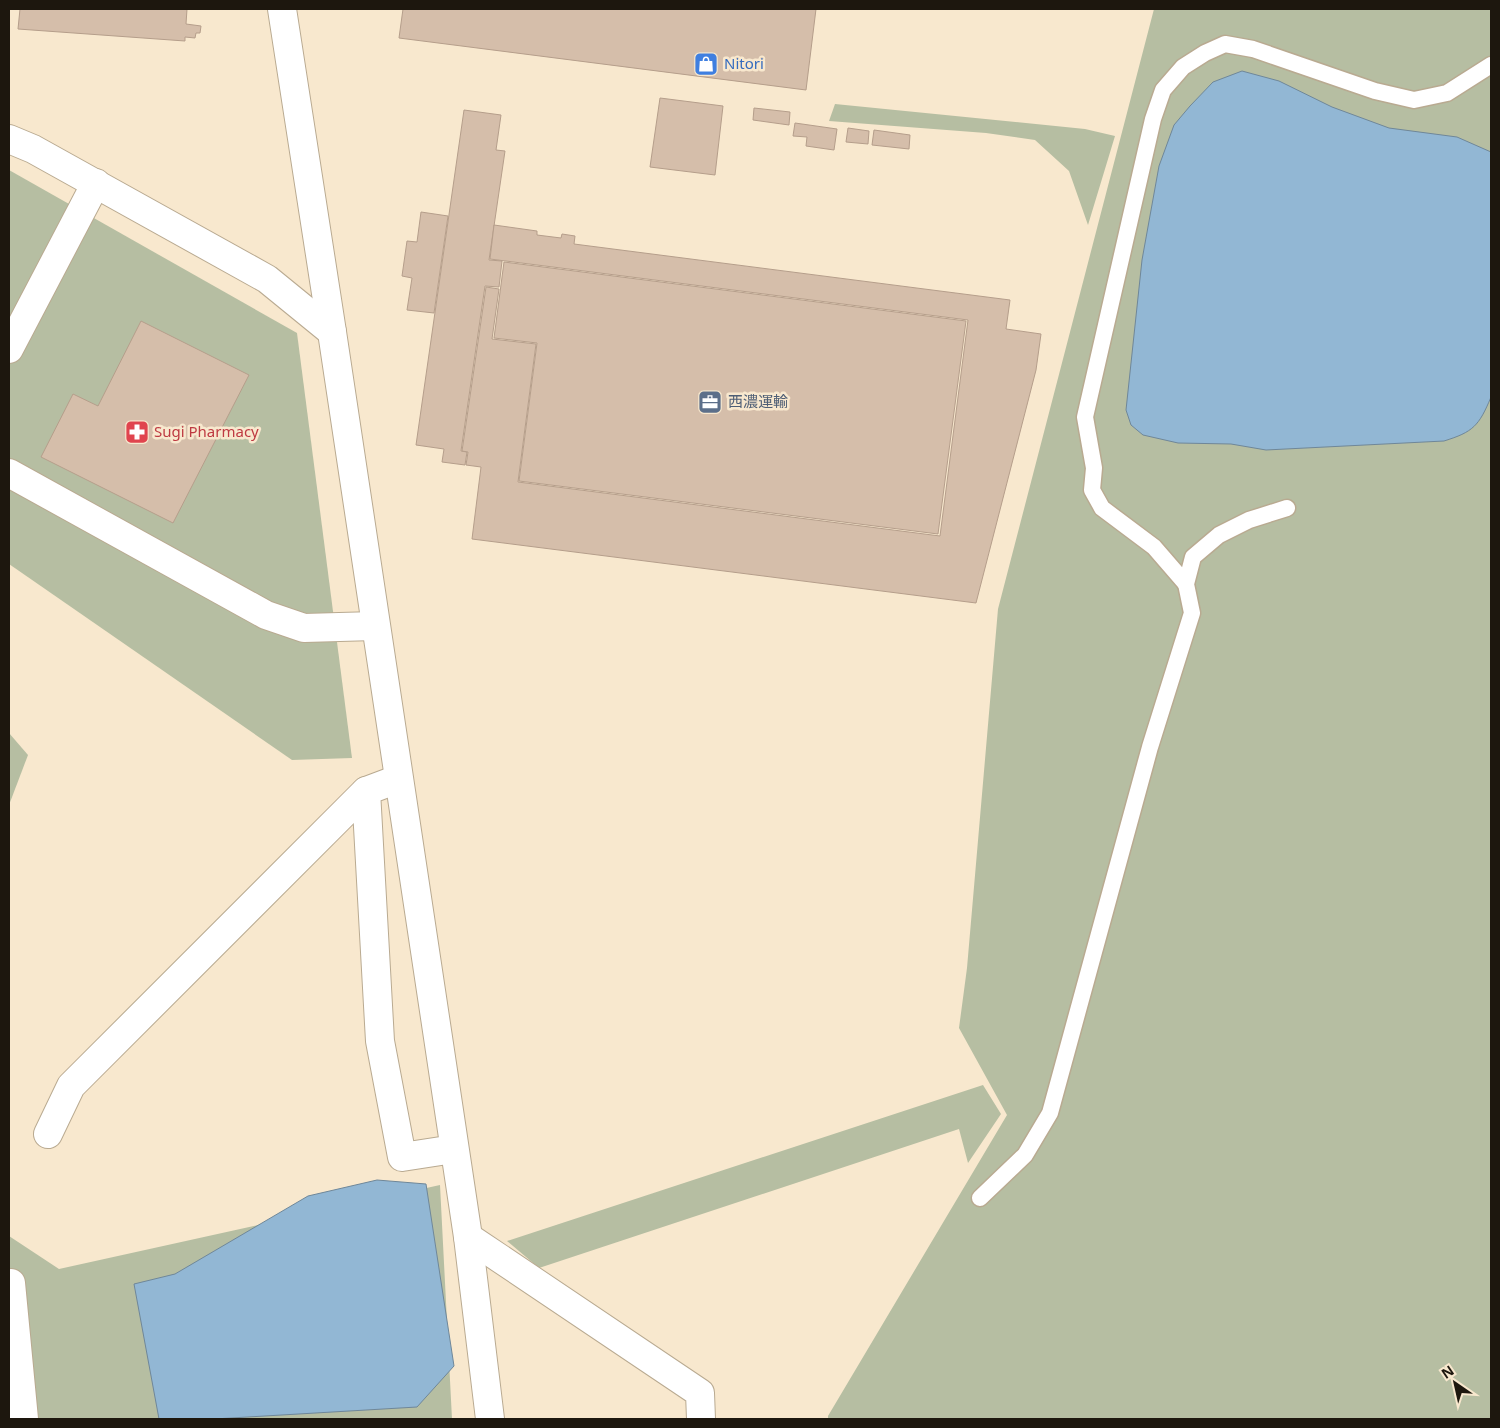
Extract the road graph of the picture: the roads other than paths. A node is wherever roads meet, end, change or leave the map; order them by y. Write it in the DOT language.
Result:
graph roads {
  1 [pos="282,9"];
  2 [pos="1491,65"];
  3 [pos="9,139"];
  4 [pos="96,183"];
  5 [pos="332,332"];
  6 [pos="9,349"];
  7 [pos="9,473"];
  8 [pos="1287,508"];
  9 [pos="1186,584"];
  10 [pos="375,626"];
  11 [pos="398,779"];
  12 [pos="366,791"];
  13 [pos="48,1134"];
  14 [pos="454,1149"];
  15 [pos="980,1198"];
  16 [pos="468,1237"];
  17 [pos="9,1284"];
  18 [pos="24,1419"];
  19 [pos="490,1419"];
  20 [pos="701,1419"];
  1 -- 5 [label="street"];
  2 -- 9 [label="lane"];
  3 -- 4 [label="street"];
  4 -- 5 [label="street"];
  4 -- 6 [label="street"];
  5 -- 10 [label="street"];
  7 -- 10 [label="street"];
  8 -- 9 [label="lane"];
  9 -- 15 [label="lane"];
  10 -- 11 [label="street"];
  11 -- 12 [label="street"];
  11 -- 14 [label="street"];
  12 -- 13 [label="street"];
  12 -- 14 [label="street"];
  14 -- 16 [label="street"];
  16 -- 19 [label="street"];
  16 -- 20 [label="street"];
  17 -- 18 [label="street"];
}
